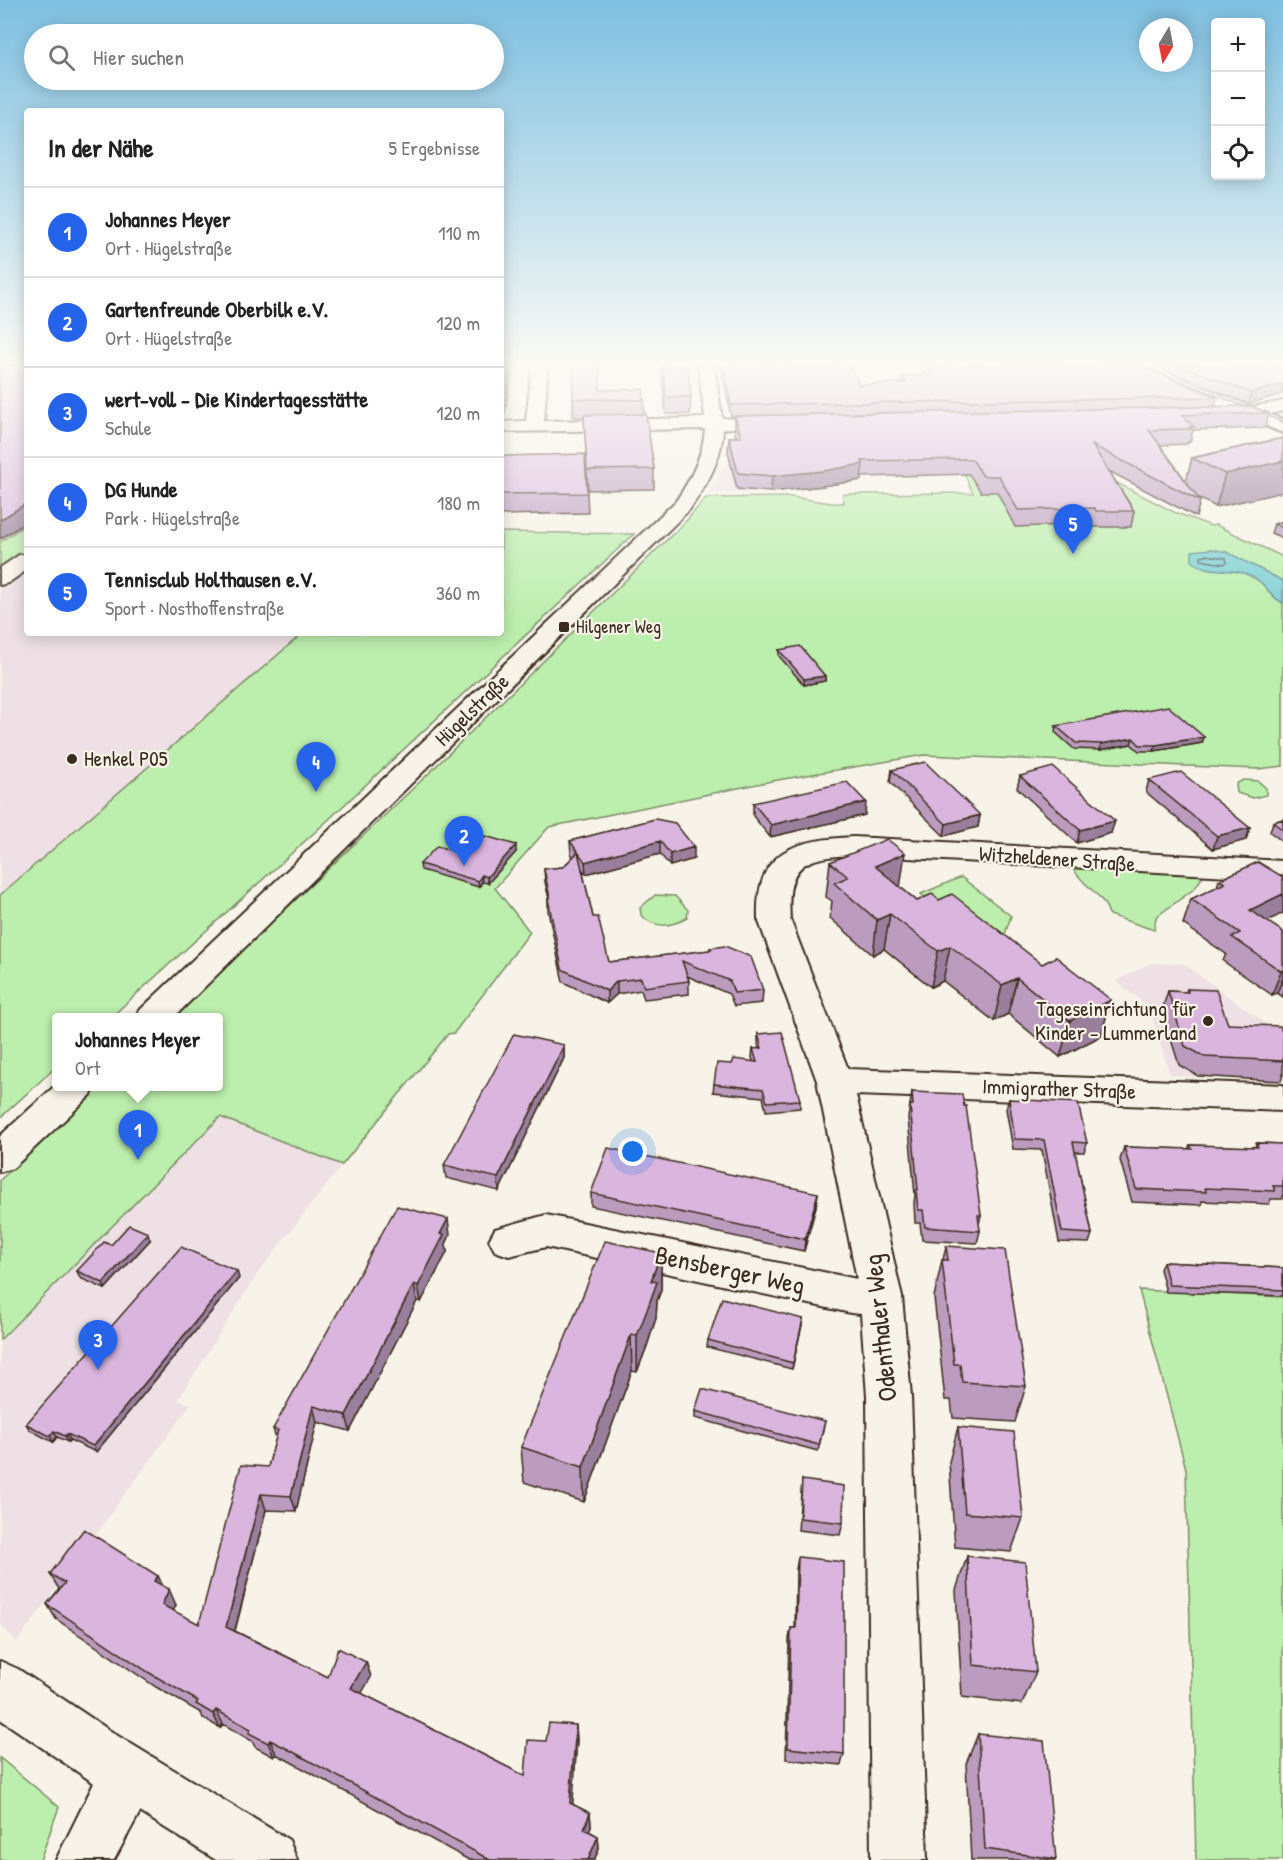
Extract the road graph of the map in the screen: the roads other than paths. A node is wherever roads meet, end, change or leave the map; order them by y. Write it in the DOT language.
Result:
graph roads {
  1 [pos="711,452"];
  2 [pos="24,562"];
  3 [pos="0,578"];
  4 [pos="832,847"];
  5 [pos="1283,870"];
  6 [pos="156,1013"];
  7 [pos="835,1081"];
  8 [pos="73,1091"];
  9 [pos="1283,1098"];
  10 [pos="0,1158"];
  11 [pos="509,1240"];
  12 [pos="881,1297"];
  13 [pos="0,1687"];
  14 [pos="132,1778"];
  15 [pos="84,1860"];
  16 [pos="269,1860"];
  17 [pos="899,1860"];
  1 -- 6 [label="street, Hügelstraße"];
  2 -- 3 [label="street"];
  4 -- 5 [label="street, Witzheldener Straße"];
  4 -- 7 [label="street, Odenthaler Weg"];
  7 -- 9 [label="street, Immigrather Straße"];
  7 -- 12 [label="street, Odenthaler Weg"];
  8 -- 10 [label="street"];
  11 -- 12 [label="street, Bensberger Weg"];
  12 -- 17 [label="street, Odenthaler Weg"];
  13 -- 14 [label="street"];
  14 -- 15 [label="street"];
  14 -- 16 [label="street"];
}
